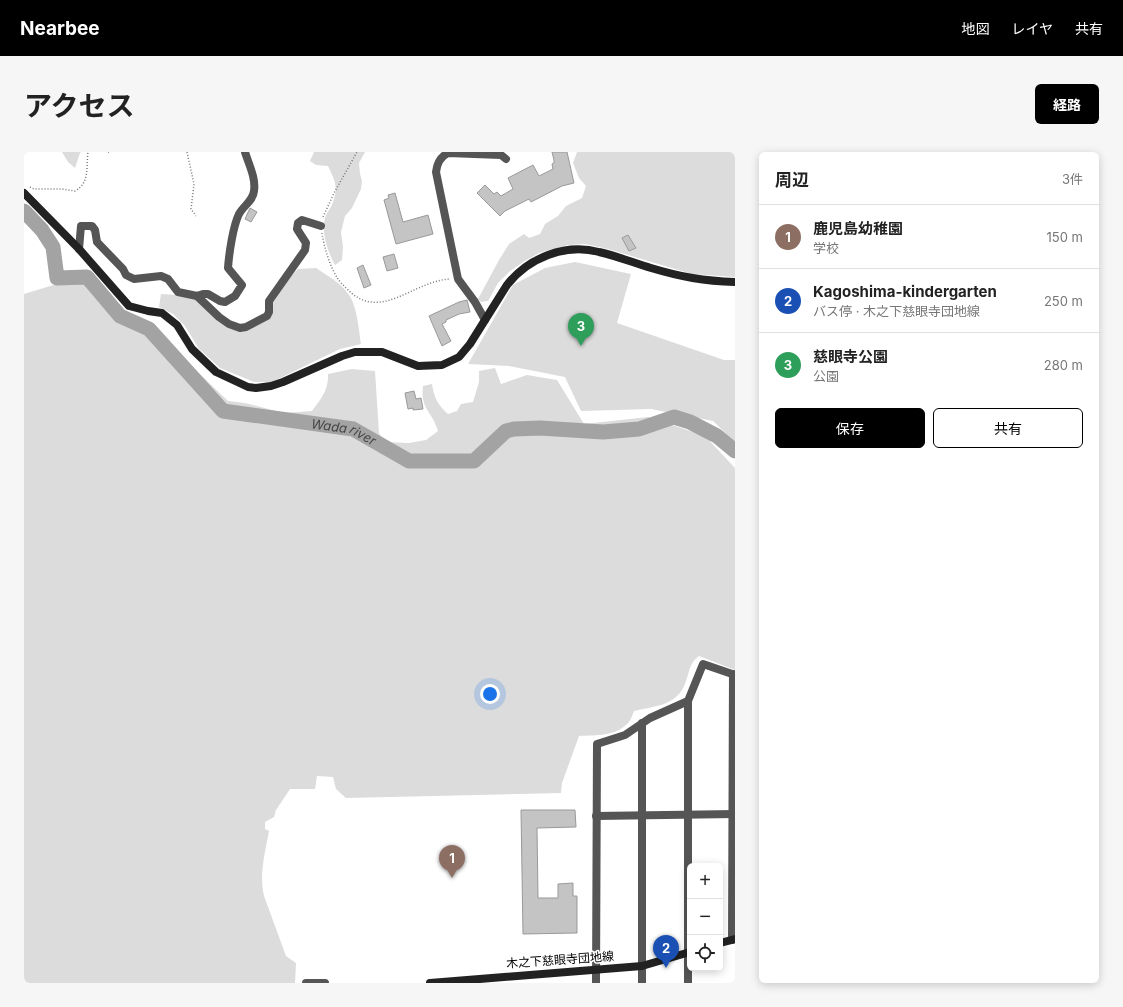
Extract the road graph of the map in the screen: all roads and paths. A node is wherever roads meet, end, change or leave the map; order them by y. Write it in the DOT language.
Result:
graph roads {
  1 [pos="88,152"];
  2 [pos="187,152"];
  3 [pos="245,152"];
  4 [pos="357,152"];
  5 [pos="489,153"];
  6 [pos="506,159"];
  7 [pos="26,190"];
  8 [pos="196,216"];
  9 [pos="321,226"];
  10 [pos="79,249"];
  11 [pos="458,279"];
  12 [pos="735,282"];
  13 [pos="197,296"];
  14 [pos="485,320"];
  15 [pos="734,675"];
  16 [pos="688,701"];
  17 [pos="642,723"];
  18 [pos="733,814"];
  19 [pos="641,815"];
  20 [pos="687,815"];
  21 [pos="596,816"];
  22 [pos="689,935"];
  23 [pos="733,939"];
  24 [pos="723,942"];
  25 [pos="687,953"];
  26 [pos="642,966"];
  27 [pos="596,969"];
  28 [pos="688,971"];
  29 [pos="499,980"];
  30 [pos="306,983"];
  31 [pos="325,983"];
  32 [pos="430,983"];
  33 [pos="596,983"];
  34 [pos="642,983"];
  35 [pos="688,983"];
  1 -- 7 [label="path"];
  2 -- 8 [label="path"];
  3 -- 13 [label="street"];
  4 -- 9 [label="path"];
  5 -- 6 [label="street"];
  5 -- 11 [label="street"];
  7 -- 10 [label="street"];
  9 -- 11 [label="path"];
  9 -- 13 [label="street"];
  10 -- 13 [label="street"];
  10 -- 14 [label="street"];
  11 -- 14 [label="street"];
  12 -- 14 [label="street"];
  15 -- 16 [label="street"];
  15 -- 18 [label="street"];
  16 -- 17 [label="street"];
  16 -- 20 [label="street"];
  17 -- 19 [label="street"];
  17 -- 21 [label="street"];
  18 -- 20 [label="street"];
  18 -- 23 [label="street"];
  19 -- 20 [label="street"];
  19 -- 21 [label="street"];
  19 -- 26 [label="street"];
  20 -- 22 [label="street"];
  21 -- 27 [label="street"];
  23 -- 24 [label="street"];
  25 -- 26 [label="street, 木之下慈眼寺団地線"];
  26 -- 27 [label="street, 木之下慈眼寺団地線"];
  26 -- 34 [label="street"];
  27 -- 29 [label="street, 木之下慈眼寺団地線"];
  27 -- 33 [label="street"];
  28 -- 35 [label="street"];
  29 -- 32 [label="street, 木之下慈眼寺団地線"];
  30 -- 31 [label="street"];
}
